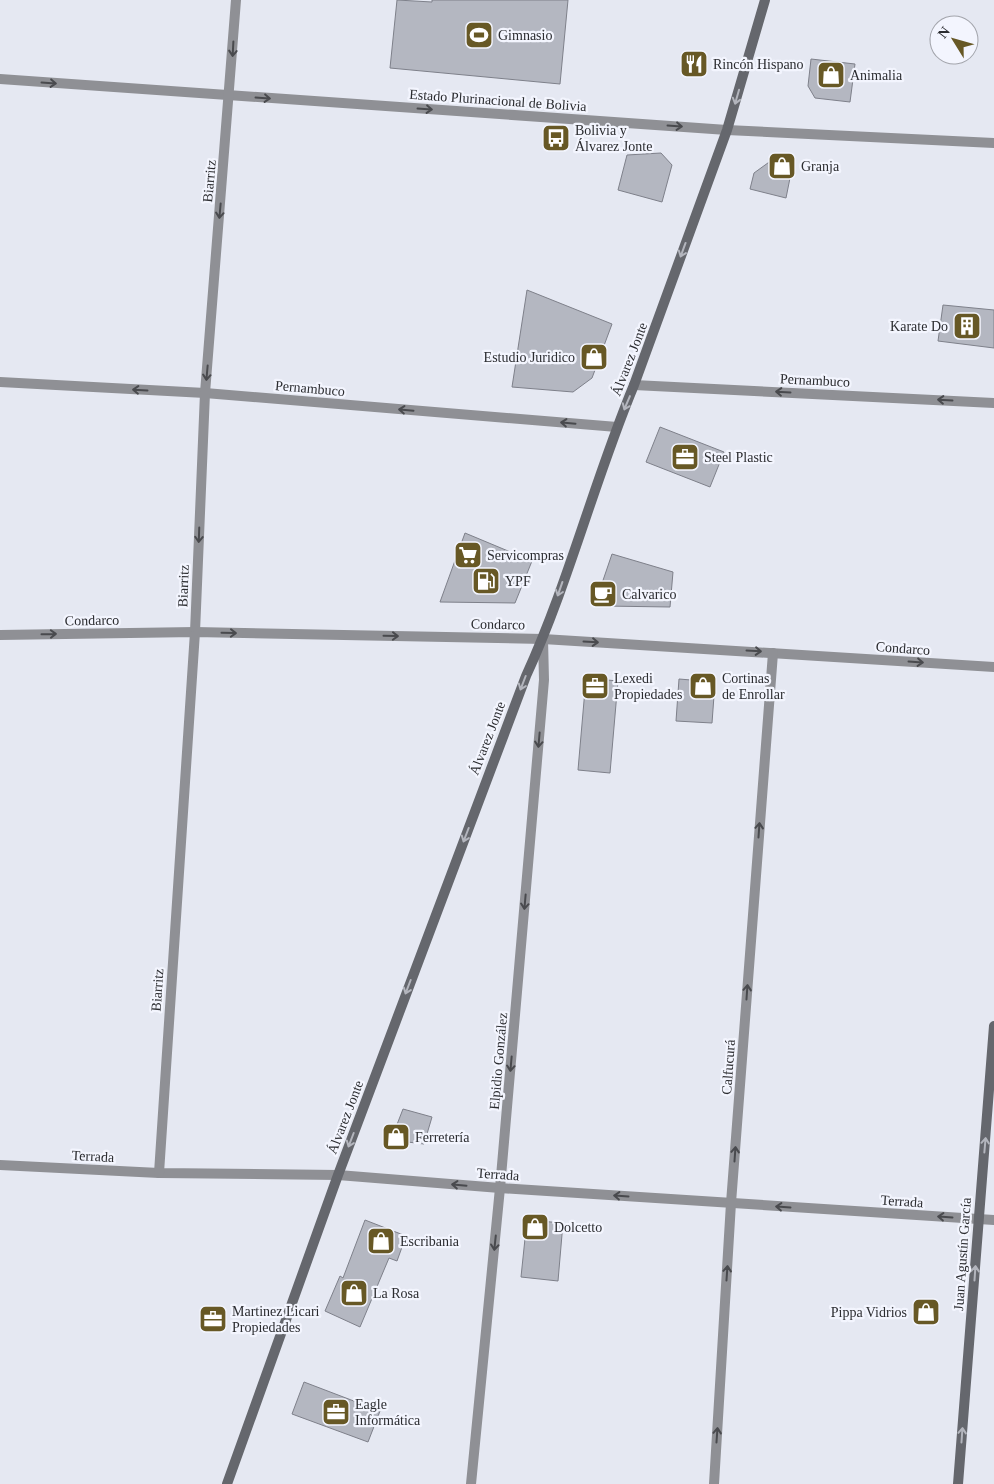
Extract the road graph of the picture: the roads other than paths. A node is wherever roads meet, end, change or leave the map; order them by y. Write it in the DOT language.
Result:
graph roads {
  1 [pos="236,0"];
  2 [pos="765,0"];
  3 [pos="0,79"];
  4 [pos="230,96"];
  5 [pos="727,130"];
  6 [pos="994,143"];
  7 [pos="0,382"];
  8 [pos="634,385"];
  9 [pos="205,394"];
  10 [pos="994,403"];
  11 [pos="617,427"];
  12 [pos="195,632"];
  13 [pos="0,635"];
  14 [pos="543,639"];
  15 [pos="773,653"];
  16 [pos="994,667"];
  17 [pos="994,1026"];
  18 [pos="0,1165"];
  19 [pos="159,1173"];
  20 [pos="338,1175"];
  21 [pos="500,1188"];
  22 [pos="731,1203"];
  23 [pos="979,1220"];
  24 [pos="994,1220"];
  25 [pos="227,1484"];
  26 [pos="471,1484"];
  27 [pos="714,1484"];
  28 [pos="958,1484"];
  1 -- 4 [label="street, Biarritz, one-way"];
  2 -- 5 [label="street, Álvarez Jonte, one-way"];
  3 -- 4 [label="street, Estado Plurinacional de Bolivia, one-way"];
  4 -- 5 [label="street, Estado Plurinacional de Bolivia, one-way"];
  4 -- 9 [label="street, Biarritz, one-way"];
  5 -- 6 [label="street, Estado Plurinacional de Bolivia"];
  5 -- 8 [label="street, Álvarez Jonte, one-way"];
  9 -- 7 [label="street, Pernambuco, one-way"];
  10 -- 8 [label="street, Pernambuco, one-way"];
  8 -- 11 [label="street, Álvarez Jonte, one-way"];
  11 -- 9 [label="street, Pernambuco, one-way"];
  9 -- 12 [label="street, Biarritz, one-way"];
  11 -- 14 [label="street, Álvarez Jonte, one-way"];
  13 -- 12 [label="street, Condarco, one-way"];
  12 -- 14 [label="street, Condarco, one-way"];
  12 -- 19 [label="street, Biarritz"];
  14 -- 15 [label="street, Condarco, one-way"];
  14 -- 20 [label="street, Álvarez Jonte, one-way"];
  14 -- 21 [label="street, Elpidio González, one-way"];
  15 -- 16 [label="street, Condarco, one-way"];
  22 -- 15 [label="street, Calfucurá, one-way"];
  23 -- 17 [label="street, Juan Agustín García, one-way"];
  18 -- 19 [label="street, Terrada"];
  19 -- 20 [label="street, Terrada"];
  21 -- 20 [label="street, Terrada, one-way"];
  20 -- 25 [label="street, Álvarez Jonte"];
  22 -- 21 [label="street, Terrada, one-way"];
  21 -- 26 [label="street, Elpidio González, one-way"];
  23 -- 22 [label="street, Terrada, one-way"];
  27 -- 22 [label="street, Calfucurá, one-way"];
  23 -- 24 [label="street, Terrada"];
  28 -- 23 [label="street, Juan Agustín García, one-way"];
}
